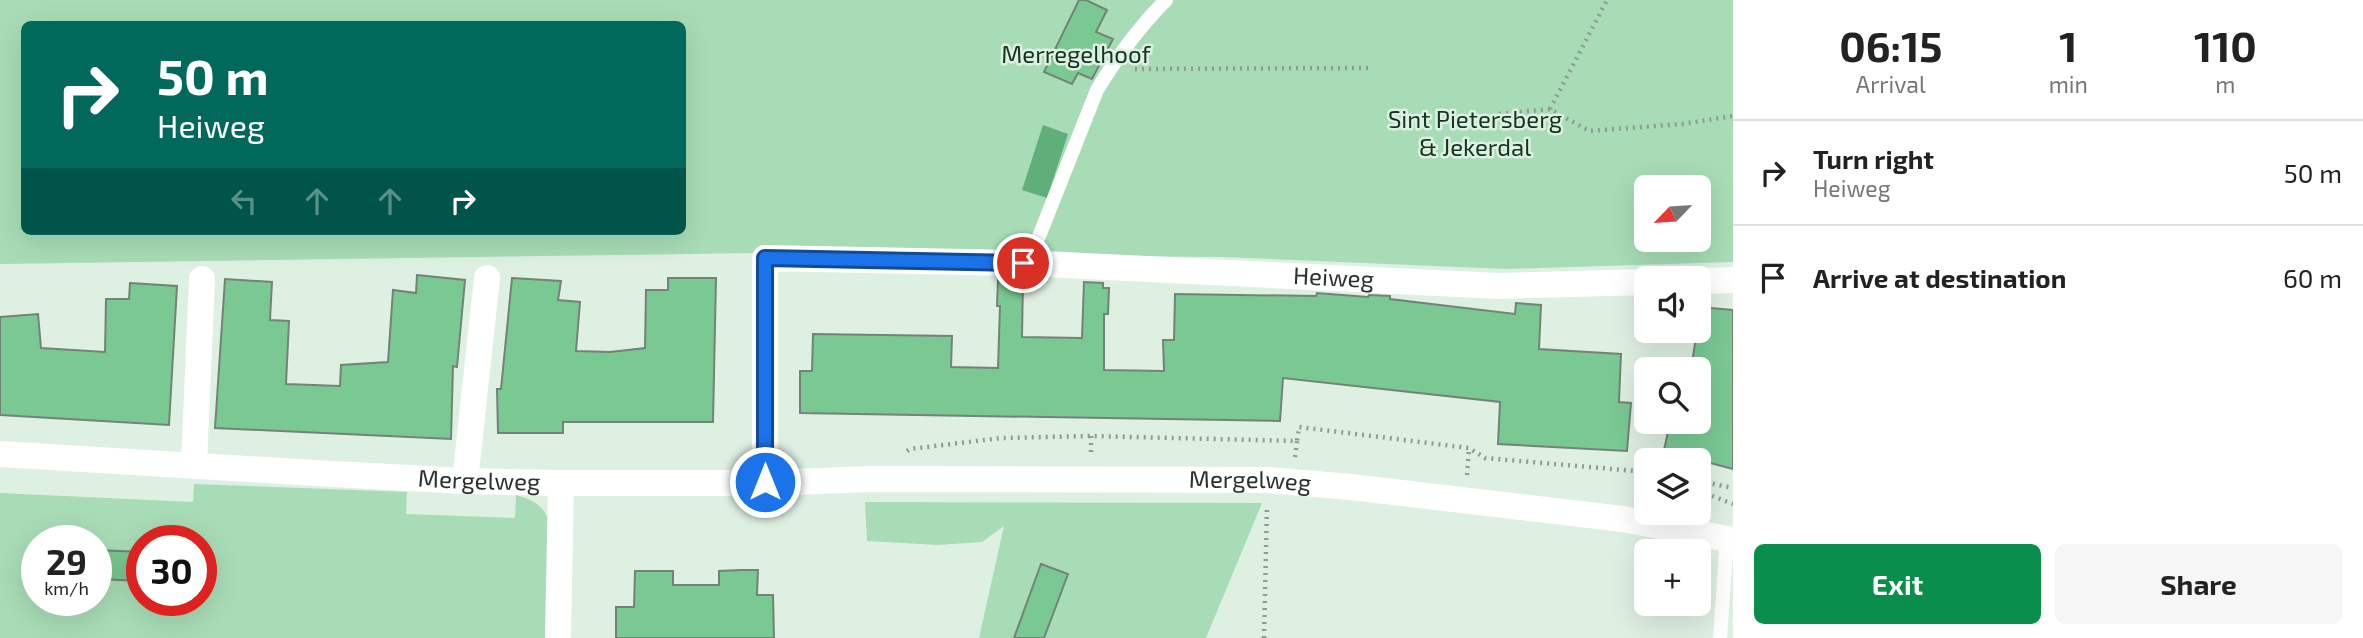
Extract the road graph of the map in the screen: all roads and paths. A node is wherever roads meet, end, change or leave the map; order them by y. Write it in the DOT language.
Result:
graph roads {
  1 [pos="1166,0"];
  2 [pos="1607,0"];
  3 [pos="1370,68"];
  4 [pos="1109,69"];
  5 [pos="1550,109"];
  6 [pos="1499,114"];
  7 [pos="1733,116"];
  8 [pos="1030,254"];
  9 [pos="487,278"];
  10 [pos="202,279"];
  11 [pos="1733,280"];
  12 [pos="1711,281"];
  13 [pos="1634,282"];
  14 [pos="0,454"];
  15 [pos="194,464"];
  16 [pos="1634,471"];
  17 [pos="870,479"];
  18 [pos="1268,480"];
  19 [pos="465,481"];
  20 [pos="765,482"];
  21 [pos="561,483"];
  22 [pos="1711,483"];
  23 [pos="1733,488"];
  24 [pos="1711,496"];
  25 [pos="1733,504"];
  26 [pos="1730,539"];
  27 [pos="558,638"];
  28 [pos="1265,638"];
  29 [pos="1720,638"];
  1 -- 4 [label="lane"];
  2 -- 5 [label="path"];
  3 -- 4 [label="path"];
  4 -- 8 [label="lane"];
  5 -- 6 [label="path"];
  5 -- 7 [label="path"];
  8 -- 13 [label="street, Heiweg"];
  8 -- 20 [label="street, Heiweg"];
  9 -- 19 [label="street"];
  10 -- 15 [label="street"];
  11 -- 12 [label="street"];
  14 -- 15 [label="street, Mergelweg"];
  15 -- 19 [label="street, Mergelweg"];
  16 -- 17 [label="path"];
  17 -- 18 [label="street, Mergelweg"];
  17 -- 20 [label="street, Mergelweg"];
  18 -- 26 [label="street, Mergelweg"];
  18 -- 28 [label="path"];
  19 -- 21 [label="street, Mergelweg"];
  20 -- 21 [label="street, Mergelweg"];
  21 -- 27 [label="street"];
  22 -- 23 [label="path"];
  24 -- 25 [label="path"];
  26 -- 29 [label="lane"];
}
